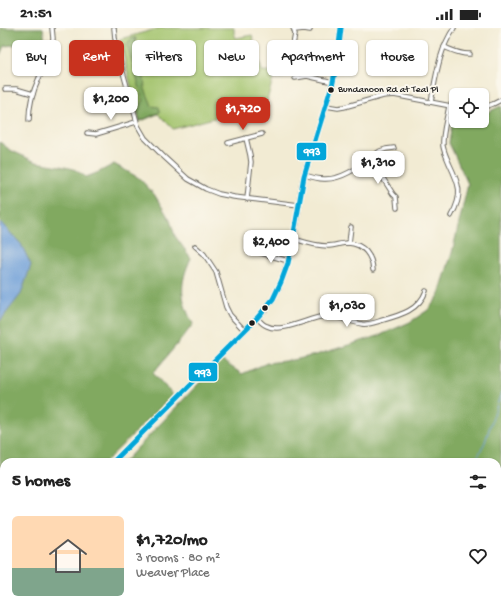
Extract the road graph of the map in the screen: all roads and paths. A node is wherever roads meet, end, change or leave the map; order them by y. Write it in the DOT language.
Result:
graph roads {
  1 [pos="52,28"];
  2 [pos="114,28"];
  3 [pos="341,28"];
  4 [pos="454,28"];
  5 [pos="294,29"];
  6 [pos="310,30"];
  7 [pos="444,47"];
  8 [pos="470,54"];
  9 [pos="333,82"];
  10 [pos="5,89"];
  11 [pos="33,94"];
  12 [pos="501,100"];
  13 [pos="431,102"];
  14 [pos="489,105"];
  15 [pos="326,106"];
  16 [pos="449,106"];
  17 [pos="29,120"];
  18 [pos="136,122"];
  19 [pos="87,133"];
  20 [pos="262,134"];
  21 [pos="246,138"];
  22 [pos="228,143"];
  23 [pos="394,148"];
  24 [pos="370,158"];
  25 [pos="305,175"];
  26 [pos="247,199"];
  27 [pos="299,205"];
  28 [pos="397,208"];
  29 [pos="452,216"];
  30 [pos="350,227"];
  31 [pos="294,239"];
  32 [pos="349,243"];
  33 [pos="195,246"];
  34 [pos="258,252"];
  35 [pos="288,261"];
  36 [pos="373,270"];
  37 [pos="426,291"];
  38 [pos="329,303"];
  39 [pos="329,316"];
  40 [pos="258,318"];
  41 [pos="245,330"];
  42 [pos="117,458"];
  1 -- 11 [label="street"];
  2 -- 18 [label="street"];
  3 -- 9 [label="street"];
  4 -- 7 [label="street"];
  5 -- 6 [label="street"];
  5 -- 9 [label="street"];
  7 -- 8 [label="street"];
  7 -- 13 [label="street"];
  9 -- 15 [label="street"];
  10 -- 11 [label="street"];
  11 -- 17 [label="street"];
  12 -- 14 [label="street"];
  13 -- 15 [label="street"];
  13 -- 16 [label="street"];
  15 -- 25 [label="street"];
  16 -- 29 [label="street"];
  18 -- 19 [label="street"];
  18 -- 26 [label="street"];
  20 -- 21 [label="street"];
  21 -- 22 [label="street"];
  21 -- 26 [label="street"];
  23 -- 24 [label="street"];
  24 -- 25 [label="street"];
  24 -- 28 [label="street"];
  25 -- 27 [label="street"];
  26 -- 27 [label="street"];
  27 -- 31 [label="street"];
  30 -- 32 [label="street"];
  31 -- 32 [label="street"];
  31 -- 35 [label="street"];
  32 -- 36 [label="street"];
  33 -- 41 [label="street"];
  34 -- 35 [label="street"];
  35 -- 40 [label="street"];
  37 -- 39 [label="street"];
  38 -- 39 [label="street"];
  39 -- 40 [label="street"];
  40 -- 41 [label="street"];
  41 -- 42 [label="street"];
}
